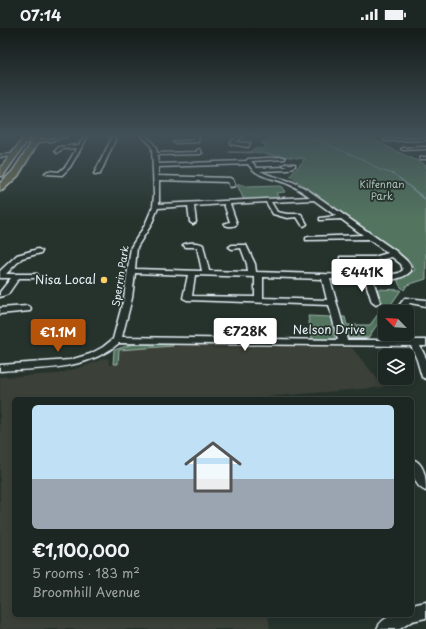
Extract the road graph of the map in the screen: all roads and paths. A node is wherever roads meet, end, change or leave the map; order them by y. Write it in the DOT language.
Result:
graph roads {
  1 [pos="8,164"];
  2 [pos="21,164"];
  3 [pos="70,164"];
  4 [pos="102,164"];
  5 [pos="230,164"];
  6 [pos="250,164"];
  7 [pos="285,165"];
  8 [pos="155,166"];
  9 [pos="254,170"];
  10 [pos="48,173"];
  11 [pos="0,174"];
  12 [pos="97,174"];
  13 [pos="156,178"];
  14 [pos="192,180"];
  15 [pos="192,186"];
  16 [pos="232,186"];
  17 [pos="0,188"];
  18 [pos="315,198"];
  19 [pos="268,201"];
  20 [pos="227,203"];
  21 [pos="191,205"];
  22 [pos="156,206"];
  23 [pos="342,217"];
  24 [pos="322,219"];
  25 [pos="193,222"];
  26 [pos="227,224"];
  27 [pos="304,224"];
  28 [pos="368,237"];
  29 [pos="308,239"];
  30 [pos="186,245"];
  31 [pos="232,247"];
  32 [pos="38,251"];
  33 [pos="394,254"];
  34 [pos="343,259"];
  35 [pos="131,270"];
  36 [pos="192,272"];
  37 [pos="206,273"];
  38 [pos="255,274"];
  39 [pos="0,276"];
  40 [pos="17,276"];
  41 [pos="34,276"];
  42 [pos="325,276"];
  43 [pos="368,278"];
  44 [pos="0,295"];
  45 [pos="259,300"];
  46 [pos="376,302"];
  47 [pos="332,303"];
  48 [pos="426,303"];
  49 [pos="404,305"];
  50 [pos="27,309"];
  51 [pos="0,311"];
  52 [pos="118,337"];
  53 [pos="378,341"];
  54 [pos="406,341"];
  55 [pos="343,343"];
  56 [pos="414,343"];
  57 [pos="426,343"];
  58 [pos="0,368"];
  59 [pos="426,375"];
  60 [pos="414,467"];
  61 [pos="426,485"];
  62 [pos="426,610"];
  63 [pos="414,613"];
  64 [pos="404,617"];
  65 [pos="385,629"];
  1 -- 11 [label="highway"];
  2 -- 17 [label="highway"];
  3 -- 10 [label="street"];
  4 -- 12 [label="street"];
  5 -- 8 [label="street"];
  6 -- 9 [label="street"];
  7 -- 9 [label="street"];
  8 -- 13 [label="street, Sperrin Park"];
  9 -- 18 [label="street"];
  13 -- 14 [label="street"];
  13 -- 22 [label="street, Sperrin Park"];
  14 -- 15 [label="street"];
  14 -- 16 [label="street"];
  18 -- 19 [label="street"];
  18 -- 23 [label="street"];
  19 -- 20 [label="street"];
  19 -- 27 [label="street"];
  20 -- 21 [label="street"];
  20 -- 26 [label="street"];
  21 -- 22 [label="street"];
  21 -- 25 [label="street"];
  22 -- 35 [label="street, Sperrin Park"];
  23 -- 24 [label="street"];
  23 -- 28 [label="street"];
  28 -- 29 [label="street"];
  28 -- 33 [label="street"];
  30 -- 37 [label="street"];
  31 -- 38 [label="street"];
  32 -- 39 [label="street"];
  33 -- 34 [label="street"];
  33 -- 43 [label="street"];
  35 -- 36 [label="street"];
  35 -- 52 [label="street, Sperrin Park"];
  36 -- 37 [label="street"];
  36 -- 45 [label="street"];
  37 -- 38 [label="street"];
  38 -- 42 [label="street"];
  38 -- 45 [label="street"];
  39 -- 40 [label="street"];
  40 -- 41 [label="street"];
  40 -- 44 [label="street"];
  42 -- 43 [label="street"];
  42 -- 47 [label="street"];
  43 -- 46 [label="street"];
  45 -- 47 [label="street"];
  47 -- 55 [label="street"];
  48 -- 49 [label="street"];
  50 -- 51 [label="street"];
  52 -- 55 [label="street, Nelson Drive"];
  52 -- 58 [label="street"];
  53 -- 55 [label="street, Nelson Drive"];
  54 -- 56 [label="street, Nelson Drive"];
  56 -- 57 [label="street, Nelson Drive"];
  56 -- 59 [label="street"];
  60 -- 61 [label="street"];
  62 -- 63 [label="street"];
  64 -- 65 [label="street"];
}
